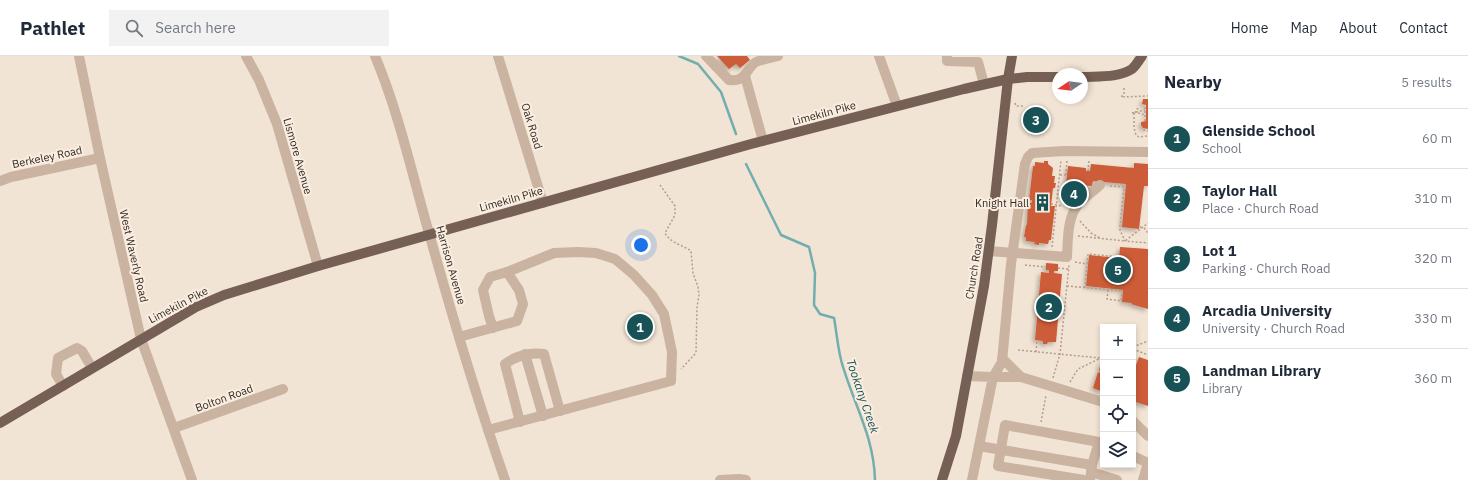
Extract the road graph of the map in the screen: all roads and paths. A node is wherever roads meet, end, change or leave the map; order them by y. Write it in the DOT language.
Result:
graph roads {
  1 [pos="79,56"];
  2 [pos="246,56"];
  3 [pos="375,56"];
  4 [pos="498,56"];
  5 [pos="706,56"];
  6 [pos="778,56"];
  7 [pos="879,56"];
  8 [pos="947,56"];
  9 [pos="1012,56"];
  10 [pos="1141,58"];
  11 [pos="979,59"];
  12 [pos="745,76"];
  13 [pos="1088,76"];
  14 [pos="1052,77"];
  15 [pos="1008,79"];
  16 [pos="984,84"];
  17 [pos="1124,88"];
  18 [pos="1148,96"];
  19 [pos="1015,103"];
  20 [pos="1145,105"];
  21 [pos="897,106"];
  22 [pos="1024,106"];
  23 [pos="1140,108"];
  24 [pos="1145,110"];
  25 [pos="1135,113"];
  26 [pos="1145,115"];
  27 [pos="1144,121"];
  28 [pos="1144,128"];
  29 [pos="1148,130"];
  30 [pos="1148,136"];
  31 [pos="764,141"];
  32 [pos="1148,152"];
  33 [pos="100,158"];
  34 [pos="1062,158"];
  35 [pos="1067,158"];
  36 [pos="1089,158"];
  37 [pos="1088,171"];
  38 [pos="1060,175"];
  39 [pos="0,181"];
  40 [pos="660,185"];
  41 [pos="1100,185"];
  42 [pos="543,203"];
  43 [pos="1051,204"];
  44 [pos="1057,205"];
  45 [pos="1062,206"];
  46 [pos="1076,216"];
  47 [pos="1148,224"];
  48 [pos="1140,227"];
  49 [pos="1144,228"];
  50 [pos="1148,233"];
  51 [pos="430,235"];
  52 [pos="1079,236"];
  53 [pos="1101,238"];
  54 [pos="1125,241"];
  55 [pos="1148,243"];
  56 [pos="1052,248"];
  57 [pos="989,251"];
  58 [pos="1013,253"];
  59 [pos="1119,257"];
  60 [pos="1087,264"];
  61 [pos="1025,265"];
  62 [pos="318,266"];
  63 [pos="1046,267"];
  64 [pos="1058,268"];
  65 [pos="1069,269"];
  66 [pos="507,272"];
  67 [pos="1067,286"];
  68 [pos="1085,288"];
  69 [pos="1108,290"];
  70 [pos="493,328"];
  71 [pos="459,337"];
  72 [pos="141,339"];
  73 [pos="1037,340"];
  74 [pos="1148,341"];
  75 [pos="1136,345"];
  76 [pos="1018,350"];
  77 [pos="1136,350"];
  78 [pos="1036,352"];
  79 [pos="524,354"];
  80 [pos="1060,354"];
  81 [pos="1148,355"];
  82 [pos="1002,358"];
  83 [pos="1100,358"];
  84 [pos="1100,359"];
  85 [pos="92,368"];
  86 [pos="967,376"];
  87 [pos="993,377"];
  88 [pos="1021,377"];
  89 [pos="671,381"];
  90 [pos="1051,381"];
  91 [pos="63,386"];
  92 [pos="1069,386"];
  93 [pos="283,389"];
  94 [pos="1046,395"];
  95 [pos="1100,401"];
  96 [pos="560,411"];
  97 [pos="543,416"];
  98 [pos="520,422"];
  99 [pos="0,423"];
  100 [pos="1040,424"];
  101 [pos="1136,424"];
  102 [pos="174,428"];
  103 [pos="488,430"];
  104 [pos="1148,436"];
  105 [pos="1100,442"];
  106 [pos="1100,445"];
  107 [pos="979,446"];
  108 [pos="1000,450"];
  109 [pos="1136,457"];
  110 [pos="1091,472"];
  111 [pos="192,480"];
  112 [pos="505,480"];
  113 [pos="720,480"];
  114 [pos="746,480"];
  115 [pos="942,480"];
  116 [pos="972,480"];
  117 [pos="1084,480"];
  118 [pos="1117,480"];
  119 [pos="1143,480"];
  1 -- 33 [label="street, West Waverly Road"];
  2 -- 62 [label="street, Lismore Avenue"];
  3 -- 51 [label="street, Harrison Avenue"];
  4 -- 42 [label="street, Oak Road"];
  5 -- 12 [label="street"];
  6 -- 12 [label="street"];
  7 -- 21 [label="street"];
  8 -- 11 [label="street"];
  9 -- 15 [label="main road, Church Road"];
  10 -- 13 [label="main road"];
  11 -- 16 [label="street"];
  12 -- 31 [label="street"];
  14 -- 15 [label="main road, Limekiln Pike"];
  15 -- 16 [label="main road, Limekiln Pike"];
  15 -- 57 [label="main road, Church Road"];
  16 -- 21 [label="main road, Limekiln Pike"];
  17 -- 18 [label="path"];
  19 -- 22 [label="path"];
  20 -- 24 [label="path"];
  21 -- 31 [label="main road, Limekiln Pike"];
  23 -- 25 [label="path"];
  24 -- 25 [label="path"];
  24 -- 26 [label="path"];
  25 -- 26 [label="path"];
  25 -- 30 [label="path"];
  26 -- 27 [label="path"];
  28 -- 29 [label="path"];
  31 -- 42 [label="main road, Limekiln Pike"];
  32 -- 58 [label="street"];
  33 -- 39 [label="street, Berkeley Road"];
  33 -- 72 [label="street, West Waverly Road"];
  34 -- 38 [label="path"];
  35 -- 38 [label="path"];
  36 -- 37 [label="path"];
  38 -- 44 [label="path"];
  40 -- 89 [label="path"];
  41 -- 54 [label="path"];
  41 -- 58 [label="street"];
  42 -- 51 [label="main road, Limekiln Pike"];
  43 -- 44 [label="path"];
  44 -- 45 [label="path"];
  44 -- 56 [label="path"];
  46 -- 53 [label="path"];
  47 -- 49 [label="path"];
  48 -- 49 [label="path"];
  49 -- 50 [label="path"];
  49 -- 54 [label="path"];
  51 -- 62 [label="main road, Limekiln Pike"];
  51 -- 71 [label="street, Harrison Avenue"];
  52 -- 53 [label="path"];
  53 -- 54 [label="path"];
  54 -- 55 [label="path"];
  57 -- 58 [label="street"];
  57 -- 86 [label="main road, Church Road"];
  58 -- 82 [label="street"];
  59 -- 60 [label="path"];
  60 -- 65 [label="path"];
  60 -- 68 [label="path"];
  61 -- 63 [label="path"];
  62 -- 72 [label="main road, Limekiln Pike"];
  64 -- 65 [label="path"];
  65 -- 67 [label="path"];
  66 -- 70 [label="street"];
  66 -- 70 [label="street"];
  66 -- 89 [label="street"];
  67 -- 68 [label="path"];
  67 -- 80 [label="path"];
  68 -- 69 [label="path"];
  69 -- 69 [label="path"];
  70 -- 71 [label="street"];
  71 -- 103 [label="street, Harrison Avenue"];
  72 -- 85 [label="main road, Limekiln Pike"];
  72 -- 102 [label="street, West Waverly Road"];
  73 -- 78 [label="path"];
  74 -- 75 [label="path"];
  76 -- 78 [label="path"];
  77 -- 81 [label="path"];
  78 -- 80 [label="path"];
  79 -- 96 [label="street"];
  79 -- 97 [label="street"];
  79 -- 98 [label="street"];
  80 -- 83 [label="path"];
  80 -- 90 [label="path"];
  82 -- 87 [label="street"];
  82 -- 88 [label="street"];
  84 -- 92 [label="path"];
  85 -- 91 [label="main road, Limekiln Pike"];
  85 -- 91 [label="street"];
  86 -- 87 [label="street"];
  86 -- 115 [label="main road, Church Road"];
  87 -- 88 [label="street"];
  87 -- 107 [label="street"];
  88 -- 95 [label="street"];
  89 -- 96 [label="street"];
  91 -- 99 [label="main road, Limekiln Pike"];
  93 -- 102 [label="street, Bolton Road"];
  94 -- 100 [label="path"];
  96 -- 97 [label="street"];
  97 -- 98 [label="street"];
  98 -- 103 [label="street"];
  101 -- 104 [label="street"];
  102 -- 111 [label="street, West Waverly Road"];
  103 -- 112 [label="street, Harrison Avenue"];
  105 -- 108 [label="street"];
  106 -- 110 [label="street"];
  107 -- 108 [label="street"];
  107 -- 116 [label="street"];
  108 -- 110 [label="street"];
  108 -- 117 [label="street"];
  109 -- 119 [label="street"];
  110 -- 118 [label="street"];
  113 -- 114 [label="street"];
}
